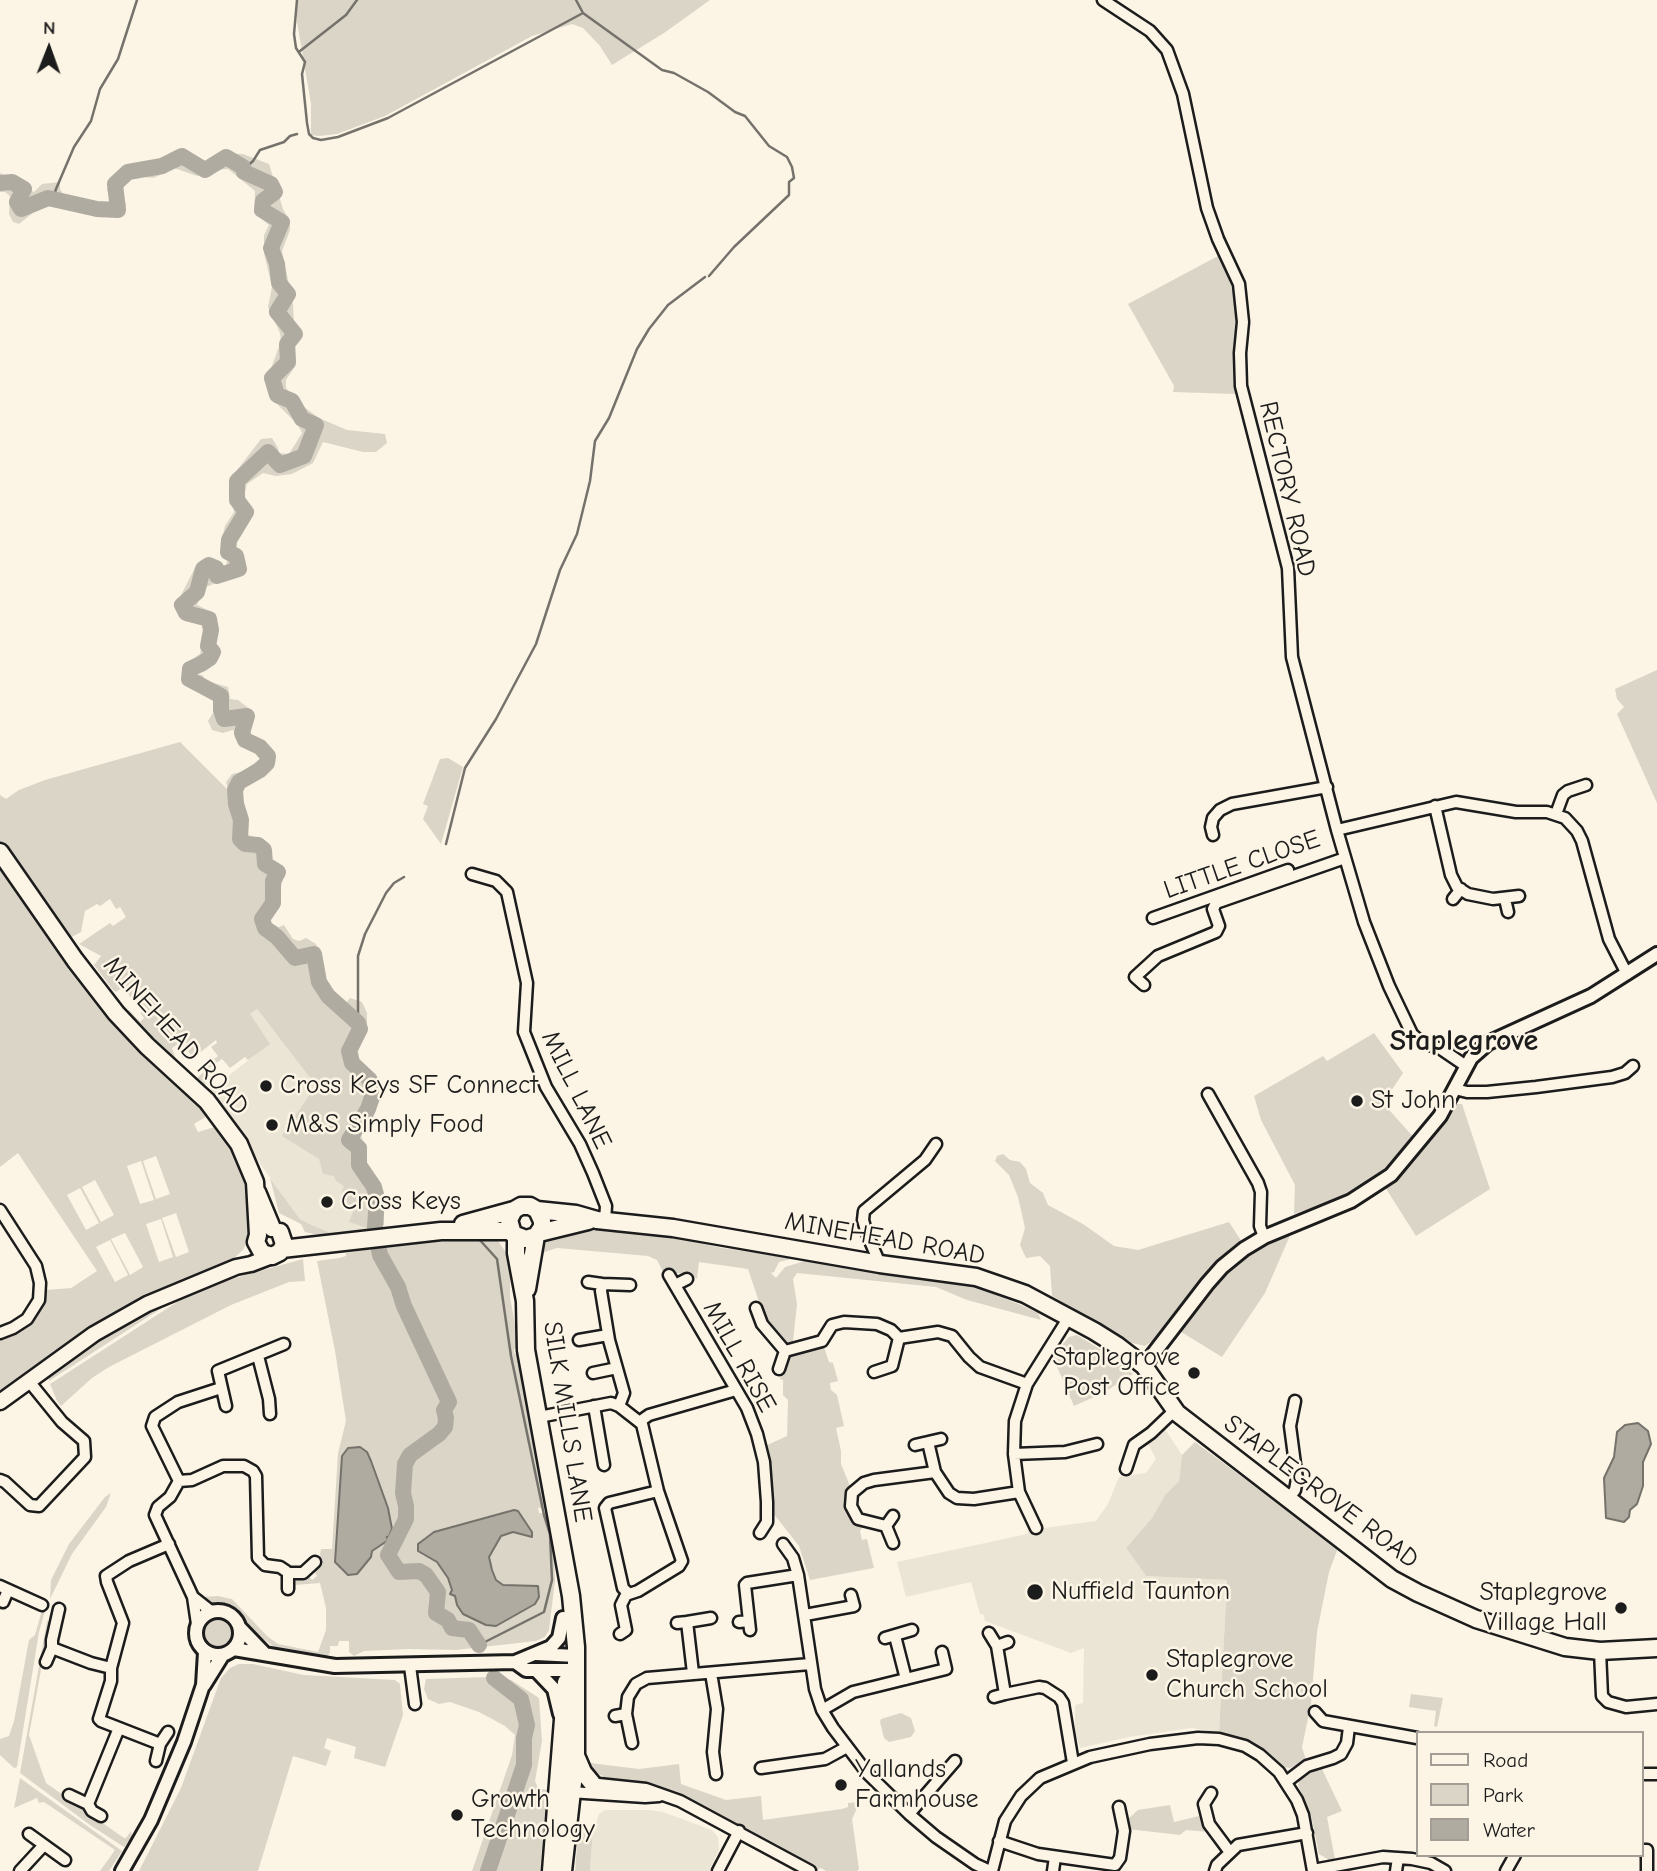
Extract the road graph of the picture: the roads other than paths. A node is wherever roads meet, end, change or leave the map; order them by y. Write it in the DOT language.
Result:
graph roads {
  1 [pos="1103,0"];
  2 [pos="1586,785"];
  3 [pos="1327,787"];
  4 [pos="1435,806"];
  5 [pos="1556,814"];
  6 [pos="1337,830"];
  7 [pos="1213,835"];
  8 [pos="0,852"];
  9 [pos="1345,855"];
  10 [pos="472,874"];
  11 [pos="1461,889"];
  12 [pos="1518,896"];
  13 [pos="1453,899"];
  14 [pos="1505,899"];
  15 [pos="1508,912"];
  16 [pos="1153,918"];
  17 [pos="1657,954"];
  18 [pos="1627,974"];
  19 [pos="1144,985"];
  20 [pos="1466,1066"];
  21 [pos="1633,1066"];
  22 [pos="1455,1089"];
  23 [pos="1208,1094"];
  24 [pos="936,1144"];
  25 [pos="514,1210"];
  26 [pos="537,1210"];
  27 [pos="1,1214"];
  28 [pos="601,1220"];
  29 [pos="446,1230"];
  30 [pos="514,1233"];
  31 [pos="537,1234"];
  32 [pos="267,1235"];
  33 [pos="1264,1237"];
  34 [pos="327,1243"];
  35 [pos="277,1253"];
  36 [pos="880,1264"];
  37 [pos="236,1267"];
  38 [pos="669,1275"];
  39 [pos="687,1279"];
  40 [pos="588,1282"];
  41 [pos="602,1284"];
  42 [pos="630,1285"];
  43 [pos="676,1285"];
  44 [pos="524,1301"];
  45 [pos="756,1308"];
  46 [pos="1069,1317"];
  47 [pos="762,1324"];
  48 [pos="750,1329"];
  49 [pos="0,1333"];
  50 [pos="608,1335"];
  51 [pos="900,1338"];
  52 [pos="579,1340"];
  53 [pos="284,1344"];
  54 [pos="785,1351"];
  55 [pos="258,1356"];
  56 [pos="1144,1366"];
  57 [pos="617,1368"];
  58 [pos="779,1369"];
  59 [pos="874,1372"];
  60 [pos="593,1373"];
  61 [pos="28,1380"];
  62 [pos="1027,1384"];
  63 [pos="221,1388"];
  64 [pos="736,1390"];
  65 [pos="1295,1401"];
  66 [pos="0,1402"];
  67 [pos="226,1406"];
  68 [pos="594,1406"];
  69 [pos="619,1406"];
  70 [pos="1175,1410"];
  71 [pos="270,1414"];
  72 [pos="539,1417"];
  73 [pos="639,1422"];
  74 [pos="1071,1438"];
  75 [pos="941,1439"];
  76 [pos="928,1442"];
  77 [pos="1097,1444"];
  78 [pos="915,1445"];
  79 [pos="1075,1450"];
  80 [pos="1014,1454"];
  81 [pos="604,1465"];
  82 [pos="1125,1469"];
  83 [pos="935,1472"];
  84 [pos="0,1480"];
  85 [pos="179,1481"];
  86 [pos="658,1491"];
  87 [pos="1019,1492"];
  88 [pos="1289,1498"];
  89 [pos="893,1516"];
  90 [pos="886,1526"];
  91 [pos="1036,1528"];
  92 [pos="760,1533"];
  93 [pos="893,1543"];
  94 [pos="169,1544"];
  95 [pos="783,1544"];
  96 [pos="563,1550"];
  97 [pos="315,1562"];
  98 [pos="288,1573"];
  99 [pos="798,1575"];
  100 [pos="4,1588"];
  101 [pos="288,1589"];
  102 [pos="627,1593"];
  103 [pos="193,1597"];
  104 [pos="4,1602"];
  105 [pos="42,1605"];
  106 [pos="854,1605"];
  107 [pos="59,1609"];
  108 [pos="212,1612"];
  109 [pos="805,1615"];
  110 [pos="563,1618"];
  111 [pos="711,1618"];
  112 [pos="197,1624"];
  113 [pos="746,1624"];
  114 [pos="240,1628"];
  115 [pos="912,1630"];
  116 [pos="989,1633"];
  117 [pos="620,1634"];
  118 [pos="1008,1642"];
  119 [pos="997,1646"];
  120 [pos="52,1648"];
  121 [pos="1657,1648"];
  122 [pos="1600,1651"];
  123 [pos="205,1652"];
  124 [pos="228,1652"];
  125 [pos="942,1652"];
  126 [pos="265,1654"];
  127 [pos="536,1654"];
  128 [pos="46,1662"];
  129 [pos="515,1662"];
  130 [pos="571,1663"];
  131 [pos="810,1664"];
  132 [pos="410,1666"];
  133 [pos="111,1668"];
  134 [pos="536,1670"];
  135 [pos="693,1673"];
  136 [pos="711,1673"];
  137 [pos="906,1679"];
  138 [pos="203,1685"];
  139 [pos="1005,1694"];
  140 [pos="994,1697"];
  141 [pos="415,1704"];
  142 [pos="1657,1704"];
  143 [pos="822,1710"];
  144 [pos="1315,1712"];
  145 [pos="1349,1727"];
  146 [pos="119,1728"];
  147 [pos="168,1732"];
  148 [pos="1416,1738"];
  149 [pos="632,1743"];
  150 [pos="160,1744"];
  151 [pos="846,1747"];
  152 [pos="569,1751"];
  153 [pos="772,1755"];
  154 [pos="156,1761"];
  155 [pos="955,1761"];
  156 [pos="1073,1763"];
  157 [pos="773,1767"];
  158 [pos="761,1768"];
  159 [pos="716,1774"];
  160 [pos="1286,1782"];
  161 [pos="566,1786"];
  162 [pos="592,1788"];
  163 [pos="1211,1793"];
  164 [pos="69,1795"];
  165 [pos="88,1804"];
  166 [pos="1124,1811"];
  167 [pos="909,1814"];
  168 [pos="100,1816"];
  169 [pos="571,1816"];
  170 [pos="739,1831"];
  171 [pos="1307,1833"];
  172 [pos="29,1834"];
  173 [pos="999,1841"];
  174 [pos="44,1844"];
  175 [pos="1643,1850"];
  176 [pos="1229,1851"];
  177 [pos="1055,1857"];
  178 [pos="1398,1858"];
  179 [pos="65,1860"];
  180 [pos="1116,1868"];
  181 [pos="1313,1870"];
  182 [pos="20,1871"];
  183 [pos="122,1871"];
  184 [pos="551,1871"];
  185 [pos="564,1871"];
  186 [pos="718,1871"];
  187 [pos="810,1871"];
  188 [pos="991,1871"];
  189 [pos="1053,1871"];
  190 [pos="1215,1871"];
  191 [pos="1396,1871"];
  192 [pos="1445,1871"];
  193 [pos="1647,1871"];
  1 -- 3 [label="street, RECTORY ROAD"];
  2 -- 5 [label="street"];
  3 -- 6 [label="street, RECTORY ROAD"];
  3 -- 7 [label="street"];
  4 -- 5 [label="street"];
  4 -- 6 [label="street"];
  4 -- 11 [label="street"];
  5 -- 18 [label="street"];
  6 -- 9 [label="street, RECTORY ROAD"];
  8 -- 32 [label="main road, MINEHEAD ROAD"];
  9 -- 16 [label="street, LITTLE CLOSE"];
  9 -- 19 [label="street"];
  9 -- 20 [label="street, RECTORY ROAD"];
  10 -- 28 [label="street, MILL LANE"];
  11 -- 13 [label="street"];
  11 -- 14 [label="street"];
  12 -- 14 [label="street"];
  14 -- 15 [label="street"];
  17 -- 18 [label="street"];
  18 -- 20 [label="street"];
  20 -- 22 [label="street"];
  21 -- 22 [label="street"];
  22 -- 33 [label="street"];
  23 -- 33 [label="street"];
  24 -- 36 [label="street"];
  25 -- 26 [label="main road"];
  25 -- 29 [label="main road"];
  25 -- 30 [label="main road"];
  26 -- 28 [label="main road, MINEHEAD ROAD"];
  26 -- 31 [label="main road"];
  27 -- 49 [label="street"];
  28 -- 31 [label="main road, MINEHEAD ROAD"];
  28 -- 36 [label="main road, MINEHEAD ROAD"];
  29 -- 30 [label="main road"];
  29 -- 34 [label="main road"];
  30 -- 31 [label="main road"];
  30 -- 44 [label="main road, SILK MILLS LANE"];
  31 -- 44 [label="main road, SILK MILLS LANE"];
  32 -- 34 [label="main road"];
  32 -- 35 [label="main road"];
  32 -- 35 [label="main road"];
  32 -- 37 [label="main road"];
  33 -- 56 [label="street"];
  34 -- 35 [label="main road"];
  35 -- 37 [label="main road"];
  36 -- 46 [label="main road, MINEHEAD ROAD"];
  37 -- 61 [label="main road"];
  38 -- 43 [label="street, MILL RISE"];
  39 -- 43 [label="street, MILL RISE"];
  40 -- 41 [label="street"];
  41 -- 42 [label="street"];
  41 -- 50 [label="street"];
  43 -- 64 [label="street, MILL RISE"];
  44 -- 72 [label="main road, SILK MILLS LANE"];
  45 -- 47 [label="street"];
  46 -- 56 [label="main road, MINEHEAD ROAD"];
  46 -- 62 [label="street"];
  47 -- 48 [label="street"];
  47 -- 54 [label="street"];
  50 -- 52 [label="street"];
  50 -- 57 [label="street"];
  51 -- 54 [label="street"];
  51 -- 59 [label="street"];
  51 -- 62 [label="street"];
  53 -- 55 [label="street"];
  54 -- 58 [label="street"];
  55 -- 63 [label="street"];
  55 -- 71 [label="street"];
  56 -- 70 [label="main road, STAPLEGROVE ROAD"];
  57 -- 60 [label="street"];
  57 -- 69 [label="street"];
  61 -- 66 [label="main road"];
  61 -- 84 [label="street"];
  62 -- 80 [label="street"];
  63 -- 67 [label="street"];
  63 -- 85 [label="street"];
  64 -- 73 [label="street"];
  64 -- 92 [label="street, MILL RISE"];
  65 -- 88 [label="street"];
  68 -- 69 [label="street"];
  68 -- 72 [label="street"];
  68 -- 81 [label="street"];
  69 -- 73 [label="street"];
  70 -- 82 [label="street"];
  70 -- 88 [label="main road, STAPLEGROVE ROAD"];
  72 -- 96 [label="main road, SILK MILLS LANE"];
  73 -- 86 [label="street"];
  74 -- 79 [label="street"];
  75 -- 76 [label="street"];
  76 -- 78 [label="street"];
  76 -- 83 [label="street"];
  77 -- 79 [label="street"];
  79 -- 80 [label="street"];
  80 -- 87 [label="street"];
  83 -- 87 [label="street"];
  83 -- 90 [label="street"];
  85 -- 94 [label="street"];
  85 -- 98 [label="street"];
  86 -- 102 [label="street"];
  86 -- 102 [label="street"];
  87 -- 91 [label="street"];
  88 -- 122 [label="main road, STAPLEGROVE ROAD"];
  89 -- 90 [label="street"];
  90 -- 93 [label="street"];
  94 -- 103 [label="street"];
  94 -- 133 [label="street"];
  95 -- 99 [label="street"];
  96 -- 110 [label="main road, SILK MILLS LANE"];
  96 -- 130 [label="main road, SILK MILLS LANE"];
  97 -- 98 [label="street"];
  98 -- 101 [label="street"];
  99 -- 109 [label="street"];
  99 -- 113 [label="street"];
  100 -- 104 [label="street"];
  100 -- 105 [label="street"];
  102 -- 117 [label="street"];
  103 -- 108 [label="street"];
  103 -- 112 [label="street"];
  106 -- 109 [label="street"];
  107 -- 120 [label="street"];
  108 -- 112 [label="street"];
  108 -- 114 [label="street"];
  109 -- 131 [label="street"];
  110 -- 127 [label="street"];
  110 -- 130 [label="main road, SILK MILLS LANE"];
  111 -- 135 [label="street"];
  112 -- 123 [label="street"];
  114 -- 124 [label="street"];
  114 -- 126 [label="street"];
  115 -- 137 [label="street"];
  116 -- 119 [label="street"];
  118 -- 119 [label="street"];
  119 -- 139 [label="street"];
  120 -- 128 [label="street"];
  120 -- 133 [label="street"];
  121 -- 122 [label="main road, STAPLEGROVE ROAD"];
  122 -- 142 [label="street"];
  123 -- 124 [label="street"];
  123 -- 138 [label="street"];
  124 -- 126 [label="street"];
  124 -- 138 [label="street"];
  125 -- 137 [label="street"];
  126 -- 132 [label="street"];
  127 -- 129 [label="street"];
  127 -- 130 [label="street"];
  129 -- 132 [label="street"];
  129 -- 134 [label="street"];
  130 -- 134 [label="street"];
  130 -- 152 [label="main road, SILK MILLS LANE"];
  131 -- 136 [label="street"];
  131 -- 143 [label="street"];
  132 -- 141 [label="street"];
  133 -- 146 [label="street"];
  134 -- 152 [label="street"];
  135 -- 136 [label="street"];
  135 -- 149 [label="street"];
  136 -- 159 [label="street"];
  137 -- 143 [label="street"];
  138 -- 183 [label="street"];
  139 -- 140 [label="street"];
  139 -- 156 [label="street"];
  143 -- 151 [label="street"];
  144 -- 145 [label="street"];
  145 -- 148 [label="street"];
  145 -- 160 [label="street"];
  146 -- 150 [label="street"];
  146 -- 165 [label="street"];
  147 -- 150 [label="street"];
  150 -- 154 [label="street"];
  151 -- 157 [label="street"];
  151 -- 167 [label="street"];
  152 -- 161 [label="main road, SILK MILLS LANE"];
  152 -- 162 [label="main road"];
  153 -- 157 [label="street"];
  155 -- 167 [label="street"];
  156 -- 160 [label="street"];
  156 -- 173 [label="street"];
  157 -- 158 [label="street"];
  160 -- 171 [label="street"];
  161 -- 162 [label="street"];
  161 -- 169 [label="main road, SILK MILLS LANE"];
  161 -- 184 [label="main road, SILK MILLS LANE"];
  162 -- 169 [label="main road"];
  162 -- 170 [label="street"];
  163 -- 176 [label="street"];
  164 -- 165 [label="street"];
  165 -- 168 [label="street"];
  166 -- 180 [label="street"];
  167 -- 188 [label="street"];
  169 -- 185 [label="main road, SILK MILLS LANE"];
  170 -- 186 [label="street"];
  170 -- 187 [label="street"];
  171 -- 176 [label="street"];
  171 -- 181 [label="street"];
  172 -- 174 [label="street"];
  173 -- 177 [label="street"];
  173 -- 188 [label="street"];
  174 -- 179 [label="street"];
  174 -- 182 [label="street"];
  175 -- 193 [label="street"];
  176 -- 190 [label="street"];
  177 -- 180 [label="street"];
  177 -- 189 [label="street"];
  178 -- 181 [label="street"];
  178 -- 191 [label="street"];
  178 -- 192 [label="street"];
}
